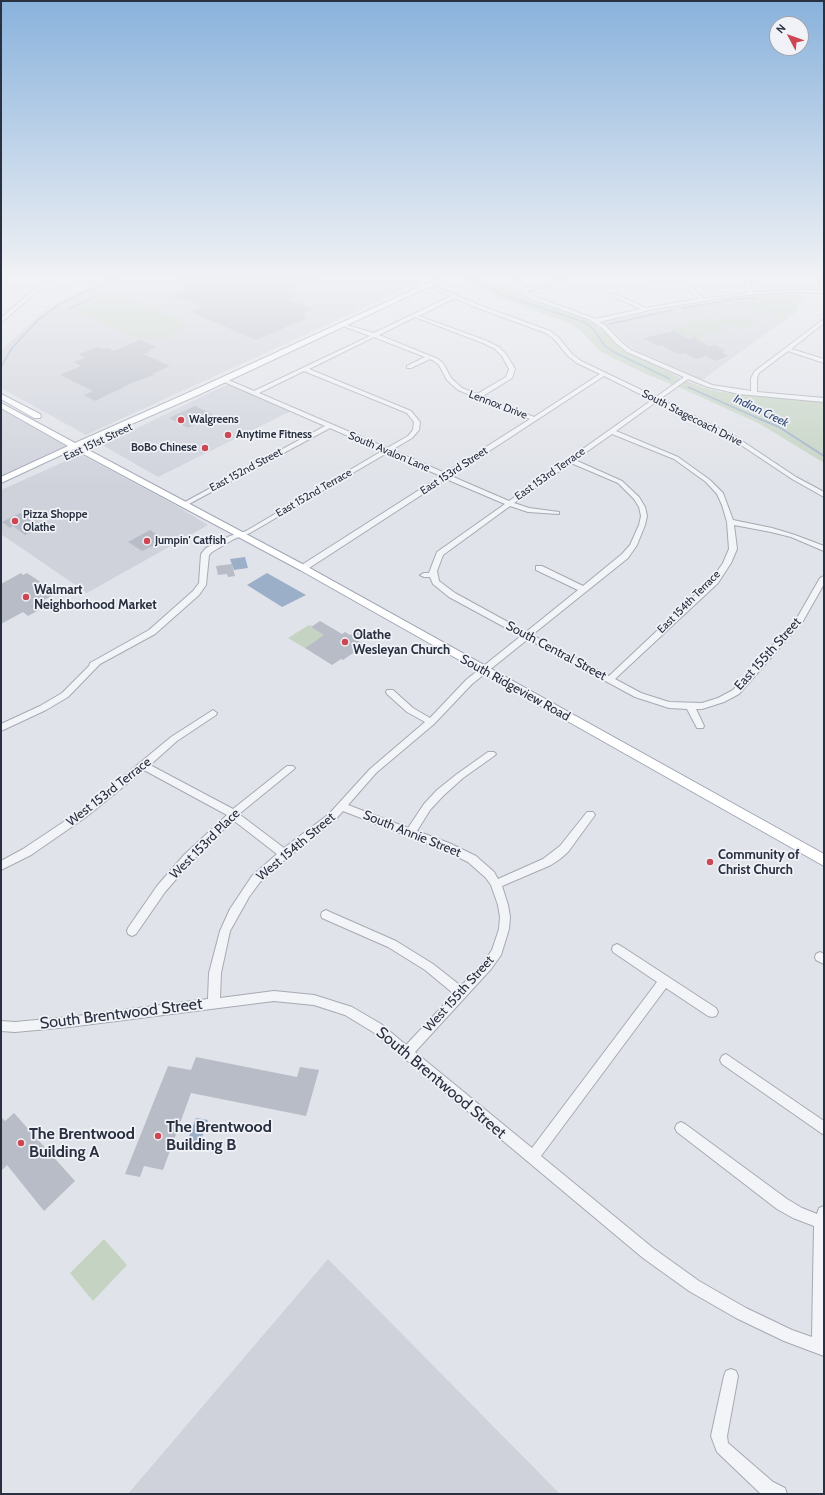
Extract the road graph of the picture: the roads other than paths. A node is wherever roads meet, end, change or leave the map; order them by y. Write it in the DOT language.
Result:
graph roads {
  1 [pos="294,348"];
  2 [pos="350,348"];
  3 [pos="407,348"];
  4 [pos="497,348"];
  5 [pos="565,348"];
  6 [pos="625,348"];
  7 [pos="789,348"];
  8 [pos="786,350"];
  9 [pos="430,357"];
  10 [pos="824,361"];
  11 [pos="409,367"];
  12 [pos="304,370"];
  13 [pos="604,374"];
  14 [pos="688,377"];
  15 [pos="224,380"];
  16 [pos="254,393"];
  17 [pos="754,393"];
  18 [pos="1,396"];
  19 [pos="477,396"];
  20 [pos="656,399"];
  21 [pos="824,400"];
  22 [pos="1,405"];
  23 [pos="534,419"];
  24 [pos="329,426"];
  25 [pos="610,431"];
  26 [pos="83,446"];
  27 [pos="386,451"];
  28 [pos="570,460"];
  29 [pos="446,476"];
  30 [pos="1,480"];
  31 [pos="1,487"];
  32 [pos="824,495"];
  33 [pos="509,503"];
  34 [pos="185,504"];
  35 [pos="557,513"];
  36 [pos="730,522"];
  37 [pos="242,535"];
  38 [pos="824,549"];
  39 [pos="303,568"];
  40 [pos="539,568"];
  41 [pos="424,575"];
  42 [pos="433,575"];
  43 [pos="824,578"];
  44 [pos="584,590"];
  45 [pos="527,636"];
  46 [pos="483,670"];
  47 [pos="610,680"];
  48 [pos="390,692"];
  49 [pos="690,706"];
  50 [pos="213,713"];
  51 [pos="430,722"];
  52 [pos="700,726"];
  53 [pos="1,728"];
  54 [pos="491,754"];
  55 [pos="143,766"];
  56 [pos="290,768"];
  57 [pos="342,807"];
  58 [pos="234,815"];
  59 [pos="590,815"];
  60 [pos="410,833"];
  61 [pos="284,854"];
  62 [pos="824,861"];
  63 [pos="1,866"];
  64 [pos="496,884"];
  65 [pos="326,915"];
  66 [pos="132,931"];
  67 [pos="618,949"];
  68 [pos="665,980"];
  69 [pos="461,993"];
  70 [pos="214,1002"];
  71 [pos="712,1012"];
  72 [pos="1,1026"];
  73 [pos="406,1054"];
  74 [pos="726,1060"];
  75 [pos="681,1128"];
  76 [pos="824,1129"];
  77 [pos="532,1158"];
  78 [pos="823,1218"];
  79 [pos="821,1348"];
  80 [pos="731,1376"];
  81 [pos="779,1494"];
  1 -- 15 [label="main road, East 151st Street"];
  2 -- 12 [label="street"];
  3 -- 9 [label="street, Lennox Drive"];
  4 -- 19 [label="street"];
  5 -- 13 [label="street, South Stagecoach Drive"];
  6 -- 14 [label="street"];
  7 -- 8 [label="street"];
  8 -- 10 [label="street"];
  8 -- 17 [label="street"];
  9 -- 11 [label="street"];
  9 -- 19 [label="street, Lennox Drive"];
  12 -- 16 [label="street"];
  12 -- 27 [label="street, East 152nd Terrace"];
  13 -- 20 [label="street, South Stagecoach Drive"];
  13 -- 23 [label="street, East 153rd Street"];
  14 -- 17 [label="street"];
  14 -- 20 [label="street, East 153rd Terrace"];
  15 -- 16 [label="street, South Avalon Lane"];
  15 -- 26 [label="main road, East 151st Street"];
  16 -- 24 [label="street, South Avalon Lane"];
  17 -- 21 [label="street"];
  18 -- 26 [label="main road, South Ridgeview Road"];
  19 -- 23 [label="street, Lennox Drive"];
  20 -- 25 [label="street, East 153rd Terrace"];
  20 -- 32 [label="street, South Stagecoach Drive"];
  22 -- 26 [label="main road, South Ridgeview Road"];
  23 -- 29 [label="street, East 153rd Street"];
  24 -- 27 [label="street, South Avalon Lane"];
  24 -- 34 [label="street, East 152nd Street"];
  25 -- 28 [label="street, East 153rd Terrace"];
  25 -- 36 [label="street, East 154th Terrace"];
  26 -- 30 [label="main road, East 151st Street"];
  26 -- 31 [label="main road, East 151st Street"];
  26 -- 34 [label="main road, South Ridgeview Road"];
  27 -- 29 [label="street, South Avalon Lane"];
  27 -- 37 [label="street, East 152nd Terrace"];
  28 -- 33 [label="street, East 153rd Terrace"];
  28 -- 44 [label="street, West 154th Street"];
  29 -- 33 [label="street, South Avalon Lane"];
  29 -- 39 [label="street, East 153rd Street"];
  33 -- 35 [label="street, South Avalon Lane"];
  33 -- 42 [label="street, East 153rd Terrace"];
  34 -- 37 [label="main road, South Ridgeview Road"];
  36 -- 38 [label="street"];
  36 -- 47 [label="street, East 154th Terrace"];
  37 -- 39 [label="main road, South Ridgeview Road"];
  37 -- 53 [label="street, East 152nd Terrace"];
  39 -- 46 [label="main road, South Ridgeview Road"];
  40 -- 44 [label="street"];
  41 -- 42 [label="street"];
  42 -- 45 [label="street, South Central Street"];
  43 -- 49 [label="street, East 155th Street"];
  44 -- 45 [label="street, West 154th Street"];
  45 -- 46 [label="street, West 154th Street"];
  45 -- 47 [label="street, South Central Street"];
  46 -- 51 [label="street, West 154th Street"];
  46 -- 62 [label="main road, South Ridgeview Road"];
  47 -- 49 [label="street, South Central Street"];
  48 -- 51 [label="street"];
  49 -- 52 [label="street"];
  50 -- 55 [label="street, West 153rd Terrace"];
  51 -- 57 [label="street, West 154th Street"];
  54 -- 60 [label="street"];
  55 -- 58 [label="street"];
  55 -- 63 [label="street, West 153rd Terrace"];
  56 -- 58 [label="street, West 153rd Place"];
  57 -- 60 [label="street, South Annie Street"];
  57 -- 61 [label="street, West 154th Street"];
  58 -- 61 [label="street"];
  58 -- 66 [label="street, West 153rd Place"];
  59 -- 64 [label="street"];
  60 -- 64 [label="street, South Annie Street"];
  61 -- 70 [label="street, West 154th Street"];
  64 -- 69 [label="street, West 155th Street"];
  65 -- 69 [label="street"];
  67 -- 68 [label="street"];
  68 -- 71 [label="street"];
  68 -- 77 [label="street"];
  69 -- 73 [label="street, West 155th Street"];
  70 -- 72 [label="street, South Brentwood Street"];
  70 -- 73 [label="street, South Brentwood Street"];
  73 -- 77 [label="street, South Brentwood Street"];
  74 -- 76 [label="street"];
  75 -- 78 [label="street"];
  77 -- 79 [label="street, South Brentwood Street"];
  78 -- 79 [label="street"];
  80 -- 81 [label="street"];
}
